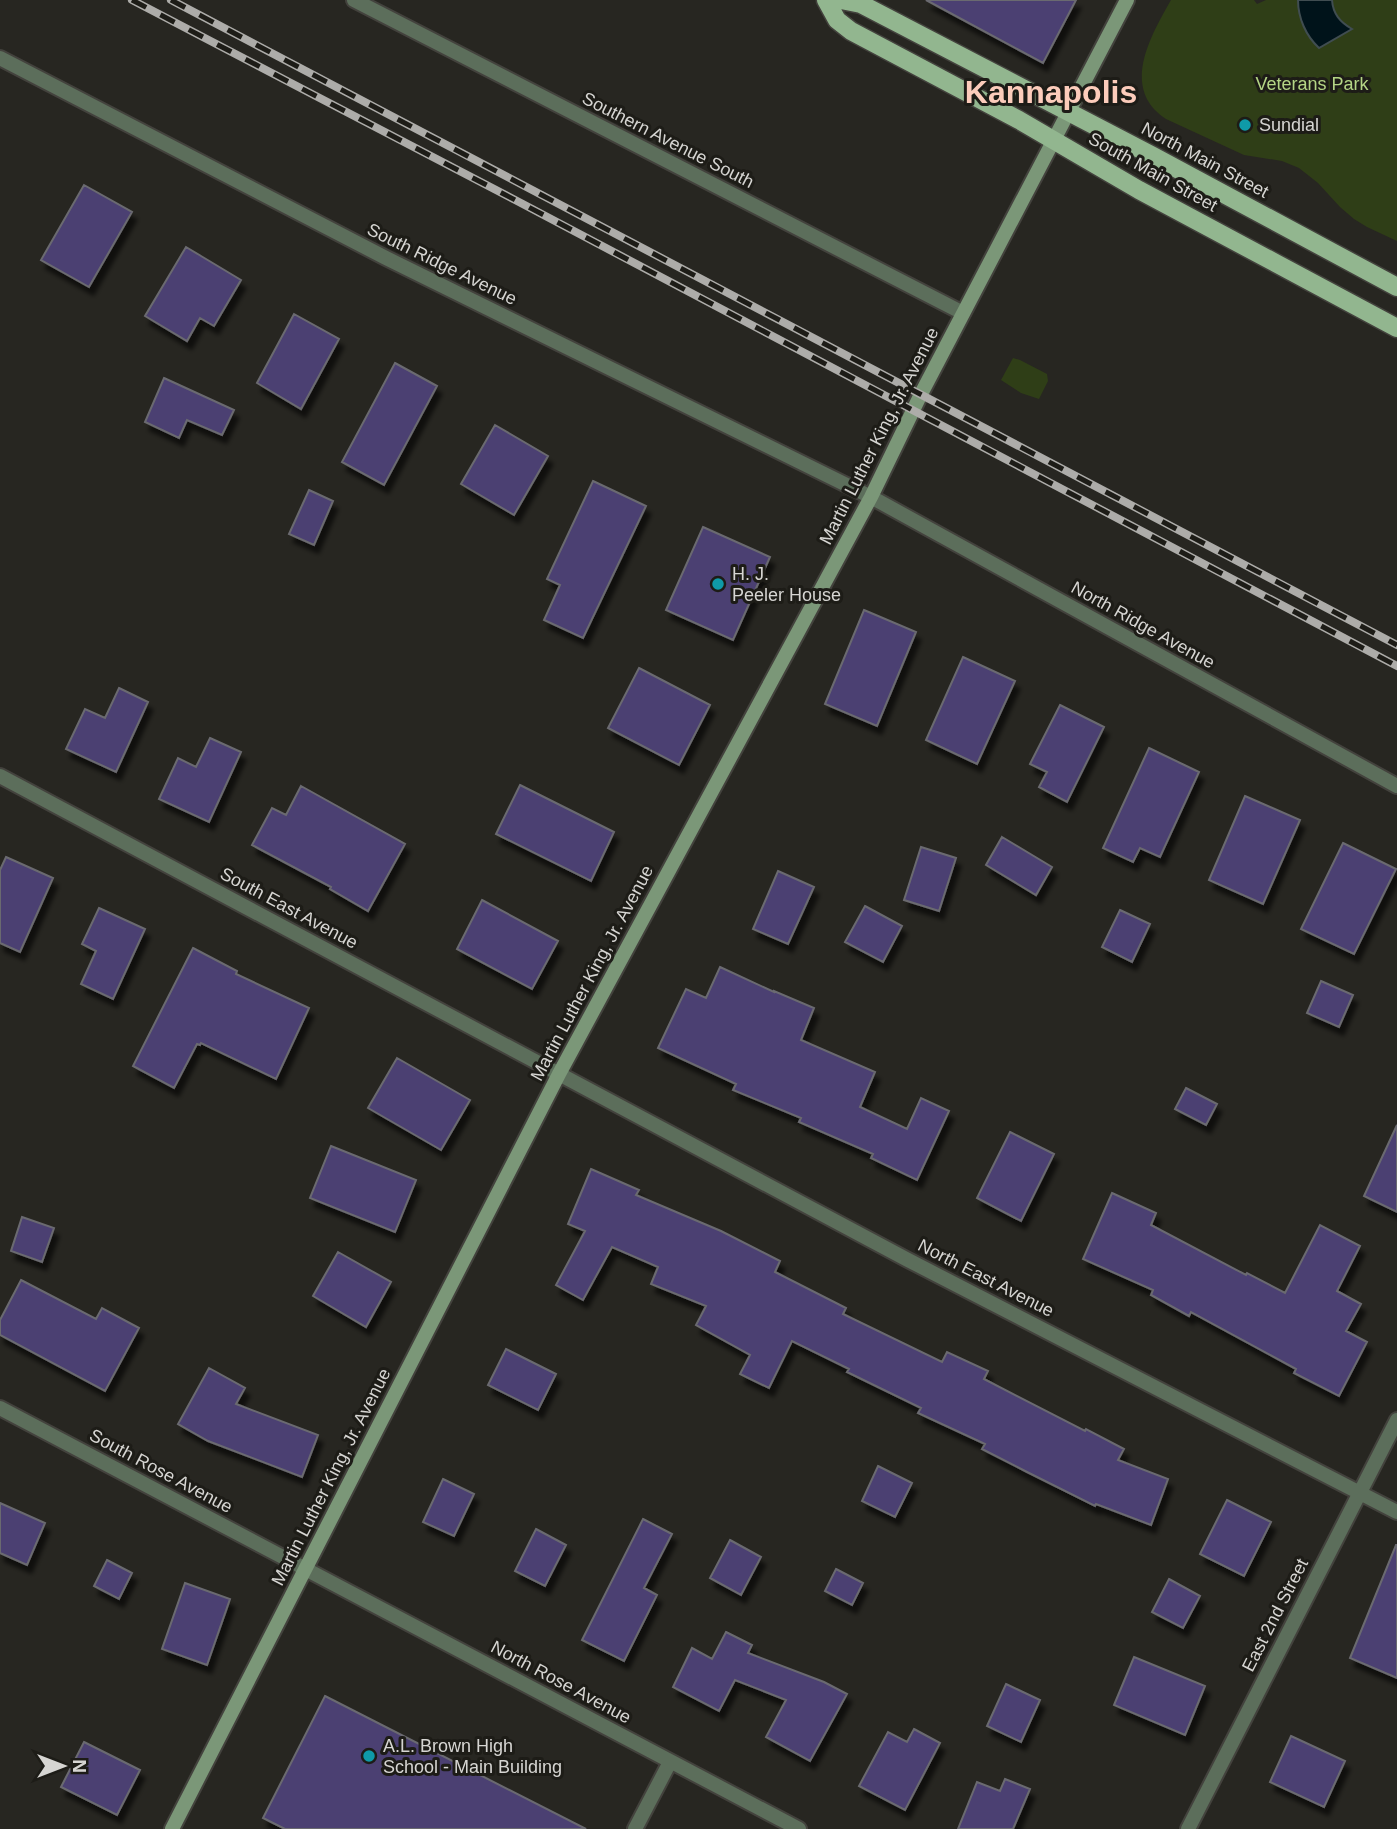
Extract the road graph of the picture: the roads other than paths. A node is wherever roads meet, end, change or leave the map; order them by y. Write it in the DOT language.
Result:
graph roads {
  1 [pos="355,0"];
  2 [pos="827,0"];
  3 [pos="839,0"];
  4 [pos="1127,0"];
  5 [pos="0,58"];
  6 [pos="1069,111"];
  7 [pos="1054,139"];
  8 [pos="1397,287"];
  9 [pos="963,313"];
  10 [pos="1397,328"];
  11 [pos="871,497"];
  12 [pos="0,776"];
  13 [pos="1397,786"];
  14 [pos="559,1074"];
  15 [pos="0,1408"];
  16 [pos="1397,1420"];
  17 [pos="1360,1492"];
  18 [pos="1397,1512"];
  19 [pos="305,1569"];
  20 [pos="670,1762"];
  21 [pos="172,1829"];
  22 [pos="635,1829"];
  23 [pos="799,1829"];
  24 [pos="1188,1829"];
  1 -- 9 [label="street, Southern Avenue South"];
  2 -- 3 [label="main road, North Main Street"];
  2 -- 7 [label="main road, South Main Street"];
  3 -- 6 [label="main road, North Main Street"];
  4 -- 6 [label="main road, Martin Luther King, Jr. Avenue"];
  5 -- 11 [label="street, South Ridge Avenue"];
  6 -- 7 [label="main road, Martin Luther King, Jr. Avenue"];
  6 -- 8 [label="main road, North Main Street"];
  7 -- 9 [label="main road, Martin Luther King, Jr. Avenue"];
  7 -- 10 [label="main road, South Main Street"];
  9 -- 11 [label="main road, Martin Luther King, Jr. Avenue"];
  11 -- 13 [label="street, North Ridge Avenue"];
  11 -- 14 [label="main road, Martin Luther King, Jr. Avenue"];
  12 -- 14 [label="street, South East Avenue"];
  14 -- 17 [label="street, North East Avenue"];
  14 -- 19 [label="main road, Martin Luther King, Jr. Avenue"];
  15 -- 19 [label="street, South Rose Avenue"];
  16 -- 17 [label="street, East 2nd Street"];
  17 -- 18 [label="street, North East Avenue"];
  17 -- 24 [label="street, East 2nd Street"];
  19 -- 20 [label="street, North Rose Avenue"];
  19 -- 21 [label="main road, Martin Luther King, Jr. Avenue"];
  20 -- 22 [label="street"];
  20 -- 23 [label="street, North Rose Avenue"];
}
